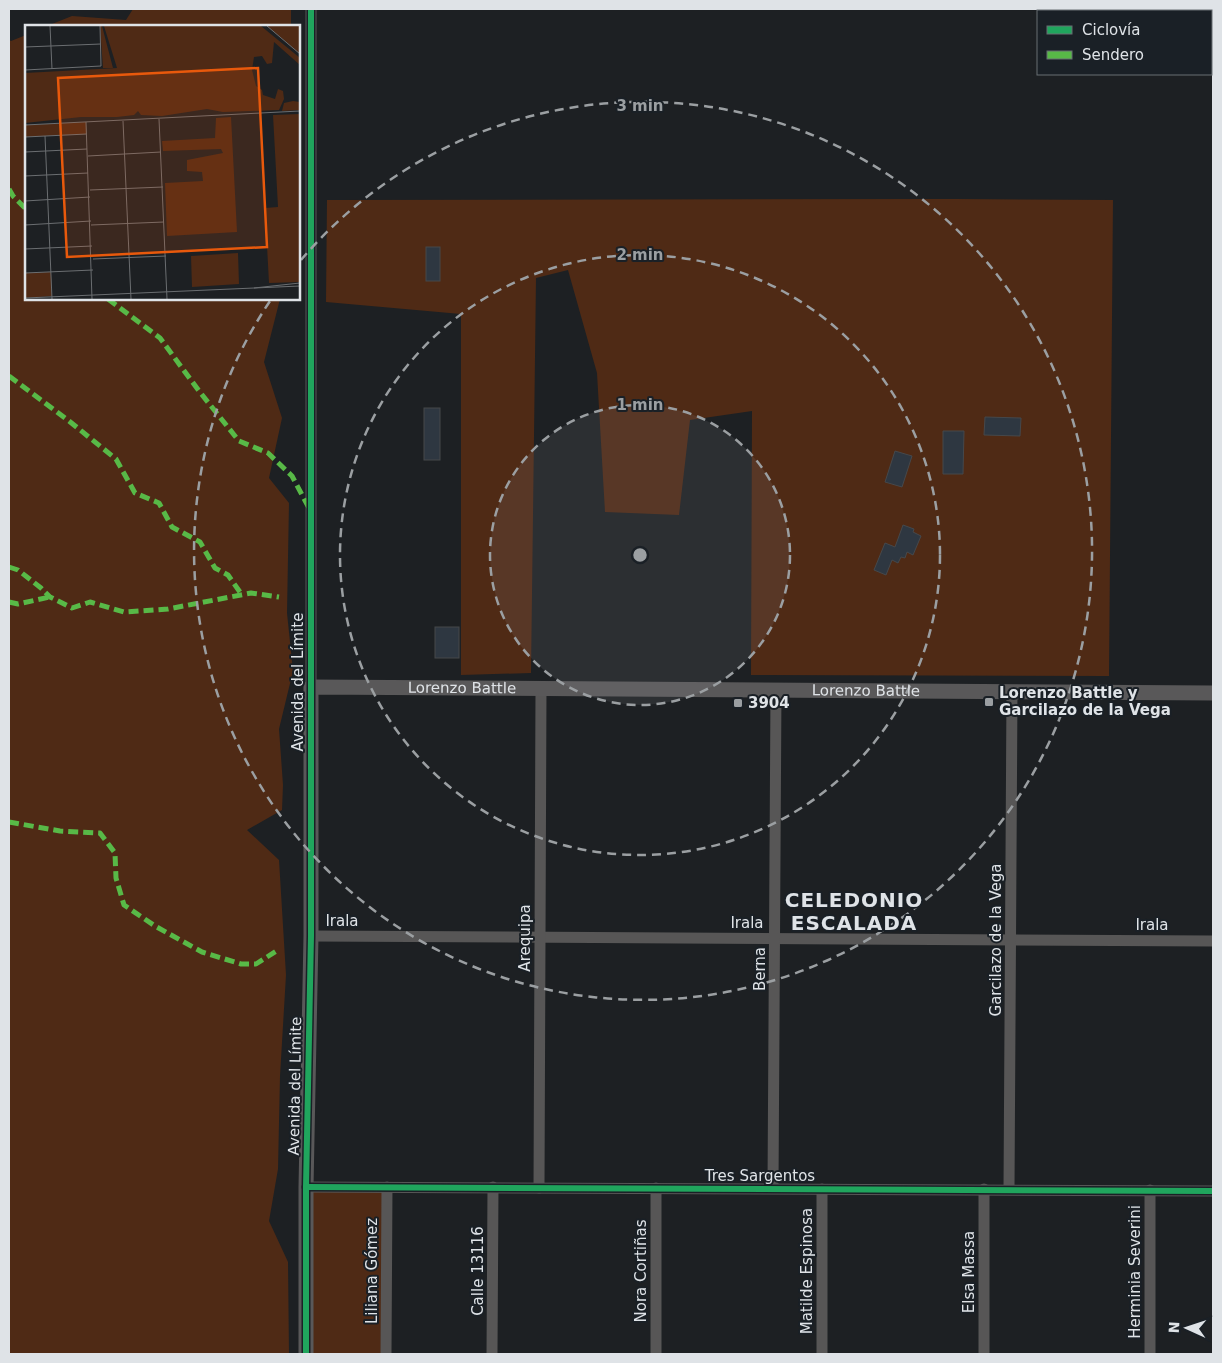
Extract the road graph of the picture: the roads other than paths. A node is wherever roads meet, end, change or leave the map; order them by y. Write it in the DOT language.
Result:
graph roads {
  1 [pos="311,9"];
  2 [pos="310,687"];
  3 [pos="541,689"];
  4 [pos="776,690"];
  5 [pos="1012,691"];
  6 [pos="1213,692"];
  7 [pos="311,936"];
  8 [pos="540,937"];
  9 [pos="775,938"];
  10 [pos="1011,940"];
  11 [pos="1213,941"];
  12 [pos="306,1187"];
  13 [pos="387,1187"];
  14 [pos="493,1188"];
  15 [pos="539,1188"];
  16 [pos="656,1188"];
  17 [pos="773,1188"];
  18 [pos="822,1189"];
  19 [pos="984,1189"];
  20 [pos="1009,1190"];
  21 [pos="1150,1190"];
  22 [pos="1213,1191"];
  23 [pos="306,1354"];
  24 [pos="386,1354"];
  25 [pos="492,1354"];
  26 [pos="656,1354"];
  27 [pos="822,1354"];
  28 [pos="984,1354"];
  29 [pos="1150,1354"];
  1 -- 2 [label="street, Avenida del Límite"];
  2 -- 3 [label="street, Lorenzo Battle"];
  2 -- 7 [label="street, Avenida del Límite"];
  3 -- 4 [label="street, Lorenzo Battle"];
  3 -- 8 [label="street, Arequipa"];
  4 -- 5 [label="street, Lorenzo Battle"];
  4 -- 9 [label="street, Berna"];
  5 -- 6 [label="street, Lorenzo Battle"];
  5 -- 10 [label="street, Garcilazo de la Vega"];
  7 -- 8 [label="street, Irala"];
  7 -- 12 [label="street, Avenida del Límite"];
  8 -- 9 [label="street, Irala"];
  8 -- 15 [label="street, Arequipa"];
  9 -- 10 [label="street, Irala"];
  9 -- 17 [label="street, Berna"];
  10 -- 11 [label="street, Irala"];
  10 -- 20 [label="street, Garcilazo de la Vega"];
  12 -- 13 [label="street, Tres Sargentos"];
  12 -- 23 [label="street, Avenida del Límite"];
  13 -- 14 [label="street, Tres Sargentos"];
  13 -- 24 [label="street, Liliana Gómez"];
  14 -- 15 [label="street, Tres Sargentos"];
  14 -- 25 [label="street, Calle 13116"];
  15 -- 16 [label="street, Tres Sargentos"];
  16 -- 17 [label="street, Tres Sargentos"];
  16 -- 26 [label="street, Nora Cortiñas"];
  17 -- 18 [label="street, Tres Sargentos"];
  18 -- 19 [label="street, Tres Sargentos"];
  18 -- 27 [label="street, Matilde Espinosa"];
  19 -- 20 [label="street, Tres Sargentos"];
  19 -- 28 [label="street, Elsa Massa"];
  20 -- 21 [label="street, Tres Sargentos"];
  21 -- 22 [label="street, Tres Sargentos"];
  21 -- 29 [label="street, Herminia Severini"];
}
